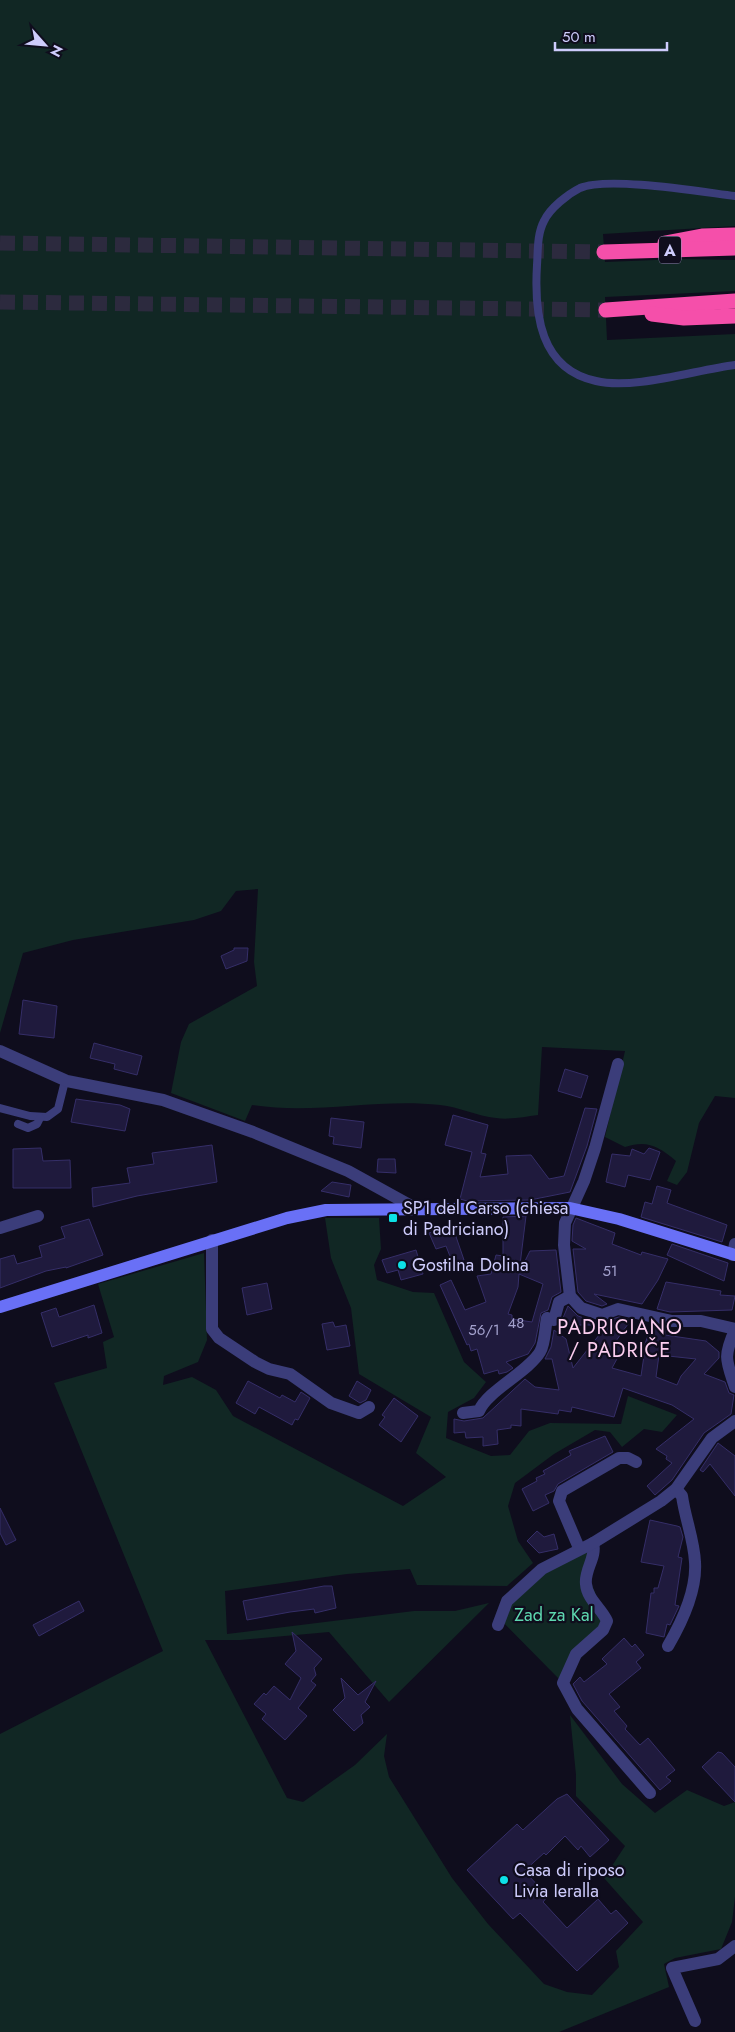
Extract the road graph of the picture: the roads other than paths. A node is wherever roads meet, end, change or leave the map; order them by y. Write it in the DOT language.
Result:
graph roads {
  1 [pos="735,196"];
  2 [pos="735,235"];
  3 [pos="735,248"];
  4 [pos="735,301"];
  5 [pos="735,316"];
  6 [pos="735,366"];
  7 [pos="0,1051"];
  8 [pos="618,1064"];
  9 [pos="65,1081"];
  10 [pos="0,1108"];
  11 [pos="40,1118"];
  12 [pos="18,1124"];
  13 [pos="415,1208"];
  14 [pos="570,1208"];
  15 [pos="38,1216"];
  16 [pos="0,1228"];
  17 [pos="212,1240"];
  18 [pos="734,1251"];
  19 [pos="570,1296"];
  20 [pos="0,1307"];
  21 [pos="735,1330"];
  22 [pos="735,1387"];
  23 [pos="369,1407"];
  24 [pos="463,1413"];
  25 [pos="735,1421"];
  26 [pos="636,1462"];
  27 [pos="676,1489"];
  28 [pos="593,1543"];
  29 [pos="579,1548"];
  30 [pos="498,1625"];
  31 [pos="668,1646"];
  32 [pos="650,1793"];
  33 [pos="735,1946"];
  34 [pos="695,2021"];
  1 -- 6 [label="lane"];
  2 -- 3 [label="highway, A"];
  4 -- 5 [label="highway"];
  7 -- 9 [label="street"];
  8 -- 14 [label="street"];
  9 -- 11 [label="lane"];
  9 -- 13 [label="street"];
  10 -- 11 [label="lane"];
  11 -- 12 [label="lane"];
  13 -- 14 [label="main road"];
  13 -- 17 [label="main road"];
  14 -- 18 [label="main road"];
  14 -- 19 [label="street"];
  15 -- 16 [label="street"];
  17 -- 20 [label="main road"];
  17 -- 23 [label="street"];
  19 -- 21 [label="street"];
  19 -- 24 [label="street"];
  21 -- 22 [label="street"];
  25 -- 27 [label="street"];
  26 -- 29 [label="street"];
  27 -- 28 [label="street"];
  27 -- 31 [label="street"];
  28 -- 29 [label="street"];
  28 -- 32 [label="street"];
  29 -- 30 [label="street"];
  33 -- 34 [label="street"];
}
